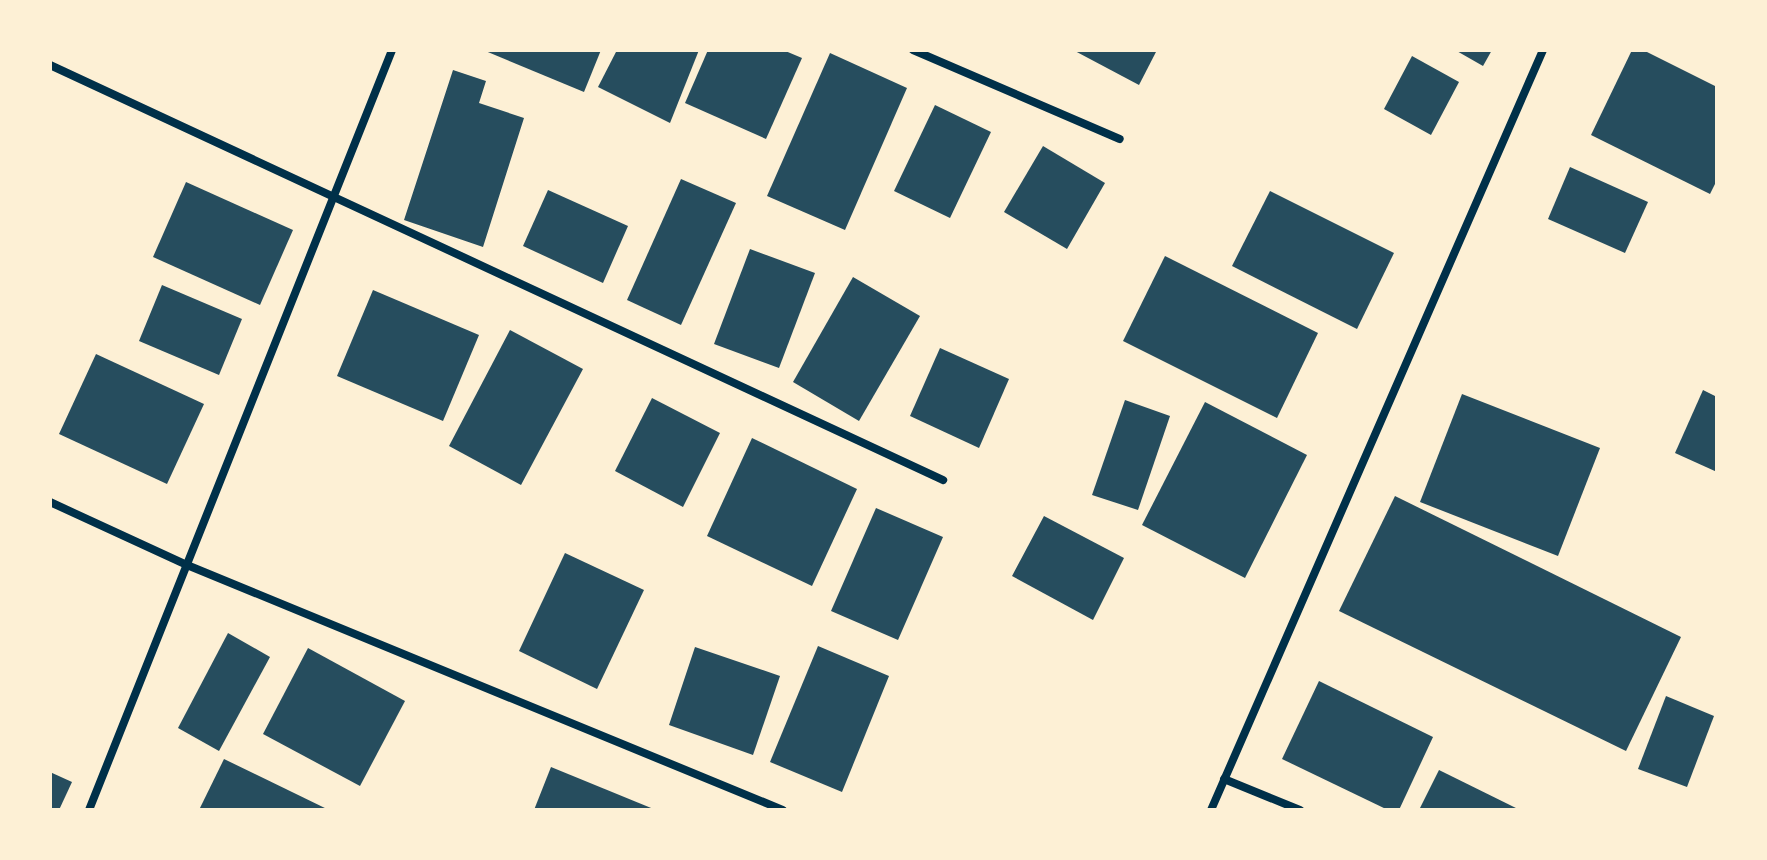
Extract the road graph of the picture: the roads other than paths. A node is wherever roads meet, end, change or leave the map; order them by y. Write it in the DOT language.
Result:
graph roads {
  1 [pos="392,50"];
  2 [pos="913,50"];
  3 [pos="1543,50"];
  4 [pos="50,65"];
  5 [pos="1120,139"];
  6 [pos="333,199"];
  7 [pos="943,480"];
  8 [pos="50,502"];
  9 [pos="187,565"];
  10 [pos="1224,779"];
  11 [pos="89,810"];
  12 [pos="783,810"];
  13 [pos="1211,810"];
  14 [pos="1300,810"];
  1 -- 6 [label="street"];
  2 -- 5 [label="street"];
  3 -- 10 [label="street"];
  4 -- 6 [label="street"];
  6 -- 7 [label="street"];
  6 -- 9 [label="street"];
  8 -- 9 [label="street"];
  9 -- 11 [label="street"];
  9 -- 12 [label="street"];
  10 -- 13 [label="street"];
  10 -- 14 [label="street"];
}
